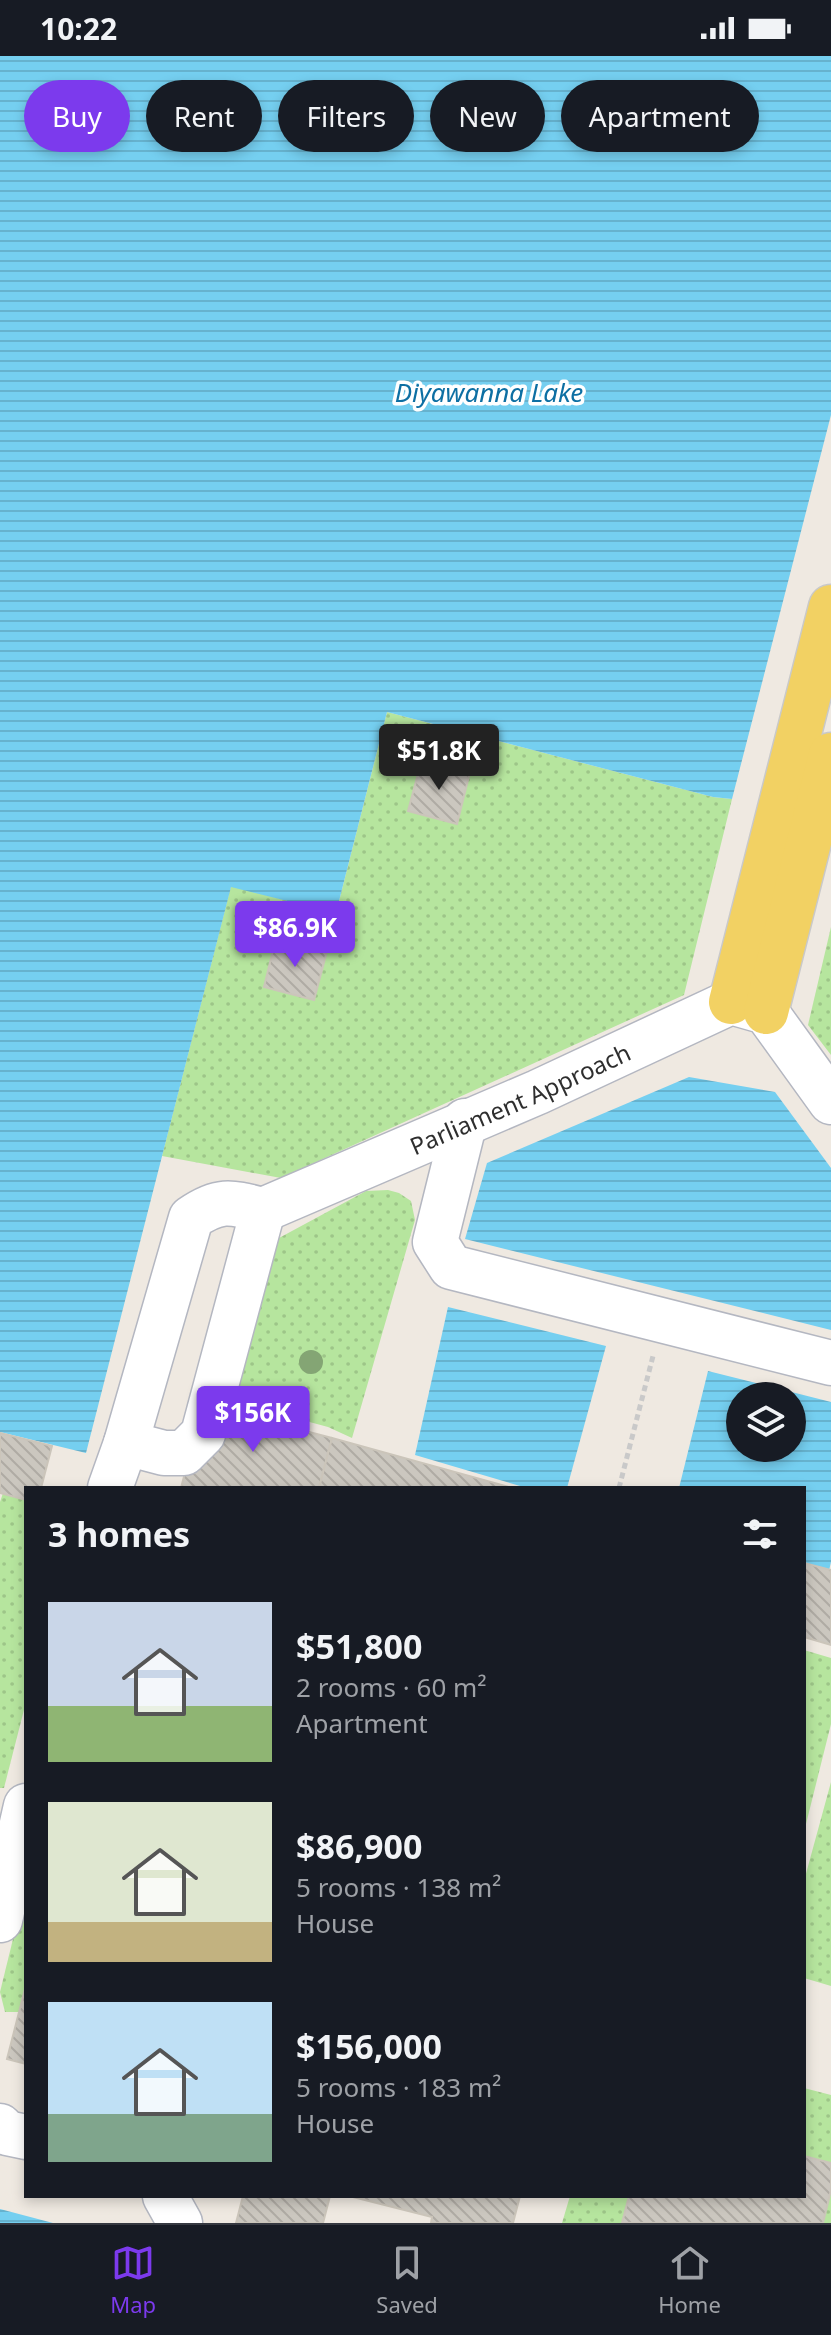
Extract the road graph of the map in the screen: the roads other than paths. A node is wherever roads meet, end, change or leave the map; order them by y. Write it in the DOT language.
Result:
graph roads {
  1 [pos="831,607"];
  2 [pos="831,755"];
  3 [pos="749,1007"];
  4 [pos="831,1102"];
  5 [pos="465,1121"];
  6 [pos="263,1210"];
  7 [pos="831,1363"];
  8 [pos="126,1443"];
  9 [pos="111,1486"];
  10 [pos="24,1815"];
  11 [pos="0,1920"];
  12 [pos="0,2126"];
  13 [pos="24,2137"];
  14 [pos="166,2198"];
  15 [pos="180,2223"];
  1 -- 3 [label="main road"];
  2 -- 3 [label="main road"];
  3 -- 4 [label="lane"];
  3 -- 5 [label="lane, Parliament Approach"];
  5 -- 6 [label="lane, Parliament Approach"];
  5 -- 7 [label="lane"];
  6 -- 8 [label="lane"];
  6 -- 8 [label="lane"];
  8 -- 9 [label="lane"];
  10 -- 11 [label="lane"];
  12 -- 13 [label="lane"];
  14 -- 15 [label="lane"];
}
